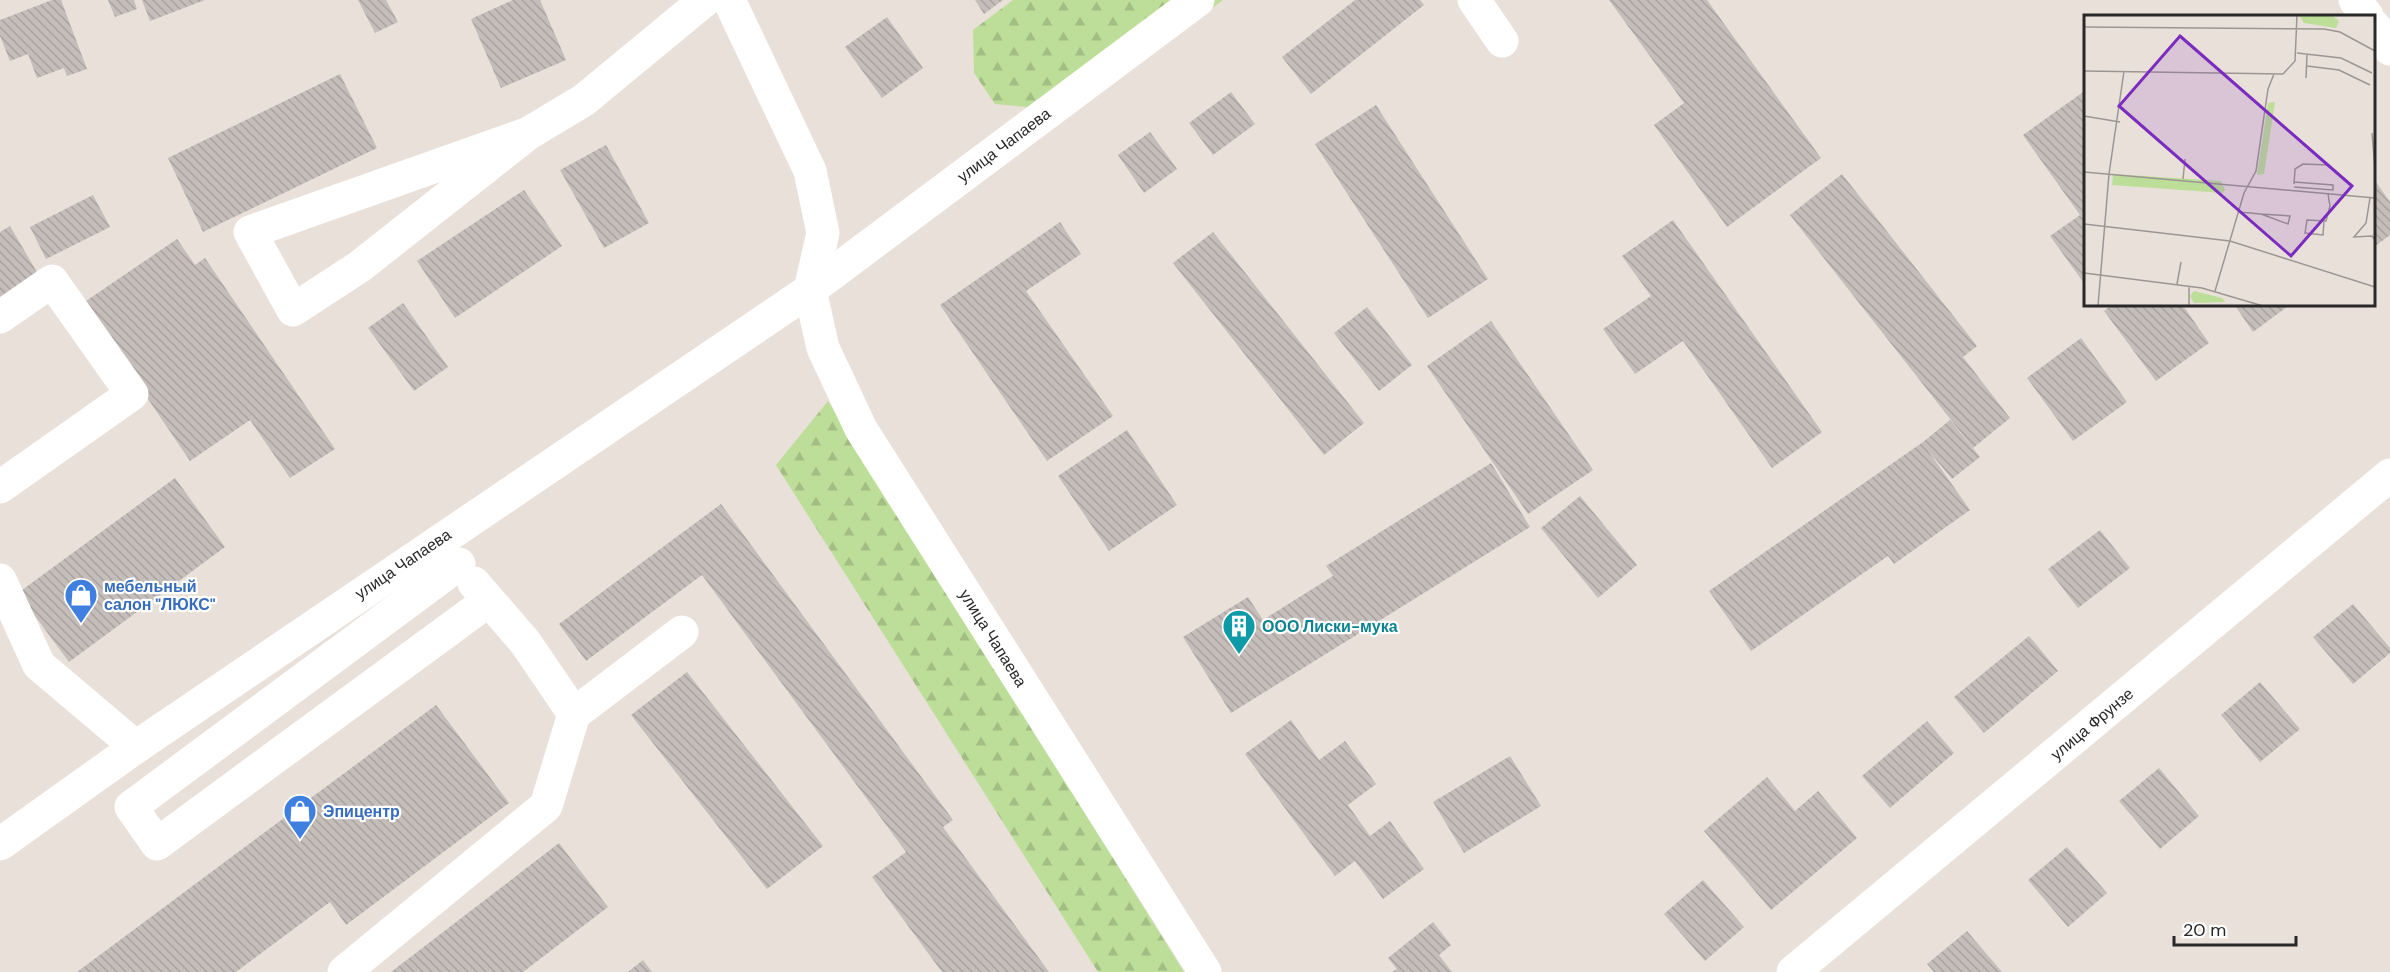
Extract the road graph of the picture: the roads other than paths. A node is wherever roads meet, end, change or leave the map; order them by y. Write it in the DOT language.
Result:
graph roads {
  1 [pos="705,0"];
  2 [pos="729,0"];
  3 [pos="1198,0"];
  4 [pos="1474,0"];
  5 [pos="2355,0"];
  6 [pos="2366,15"];
  7 [pos="2375,29"];
  8 [pos="1502,41"];
  9 [pos="2390,49"];
  10 [pos="529,133"];
  11 [pos="810,290"];
  12 [pos="0,317"];
  13 [pos="2390,475"];
  14 [pos="0,487"];
  15 [pos="449,551"];
  16 [pos="0,580"];
  17 [pos="488,601"];
  18 [pos="682,632"];
  19 [pos="574,714"];
  20 [pos="136,747"];
  21 [pos="0,844"];
  22 [pos="344,972"];
  23 [pos="1205,972"];
  24 [pos="1793,972"];
  1 -- 10 [label="street"];
  2 -- 11 [label="street, улица Чапаева"];
  3 -- 11 [label="street, улица Чапаева"];
  4 -- 8 [label="street"];
  5 -- 6 [label="street"];
  7 -- 9 [label="street"];
  10 -- 10 [label="street"];
  11 -- 15 [label="street, улица Чапаева"];
  11 -- 23 [label="street, улица Чапаева"];
  12 -- 14 [label="street"];
  13 -- 24 [label="street, улица Фрунзе"];
  15 -- 17 [label="street"];
  15 -- 17 [label="street"];
  15 -- 20 [label="street, улица Чапаева"];
  16 -- 20 [label="street"];
  17 -- 19 [label="street"];
  18 -- 19 [label="street"];
  19 -- 22 [label="street"];
  20 -- 21 [label="street, улица Чапаева"];
}
